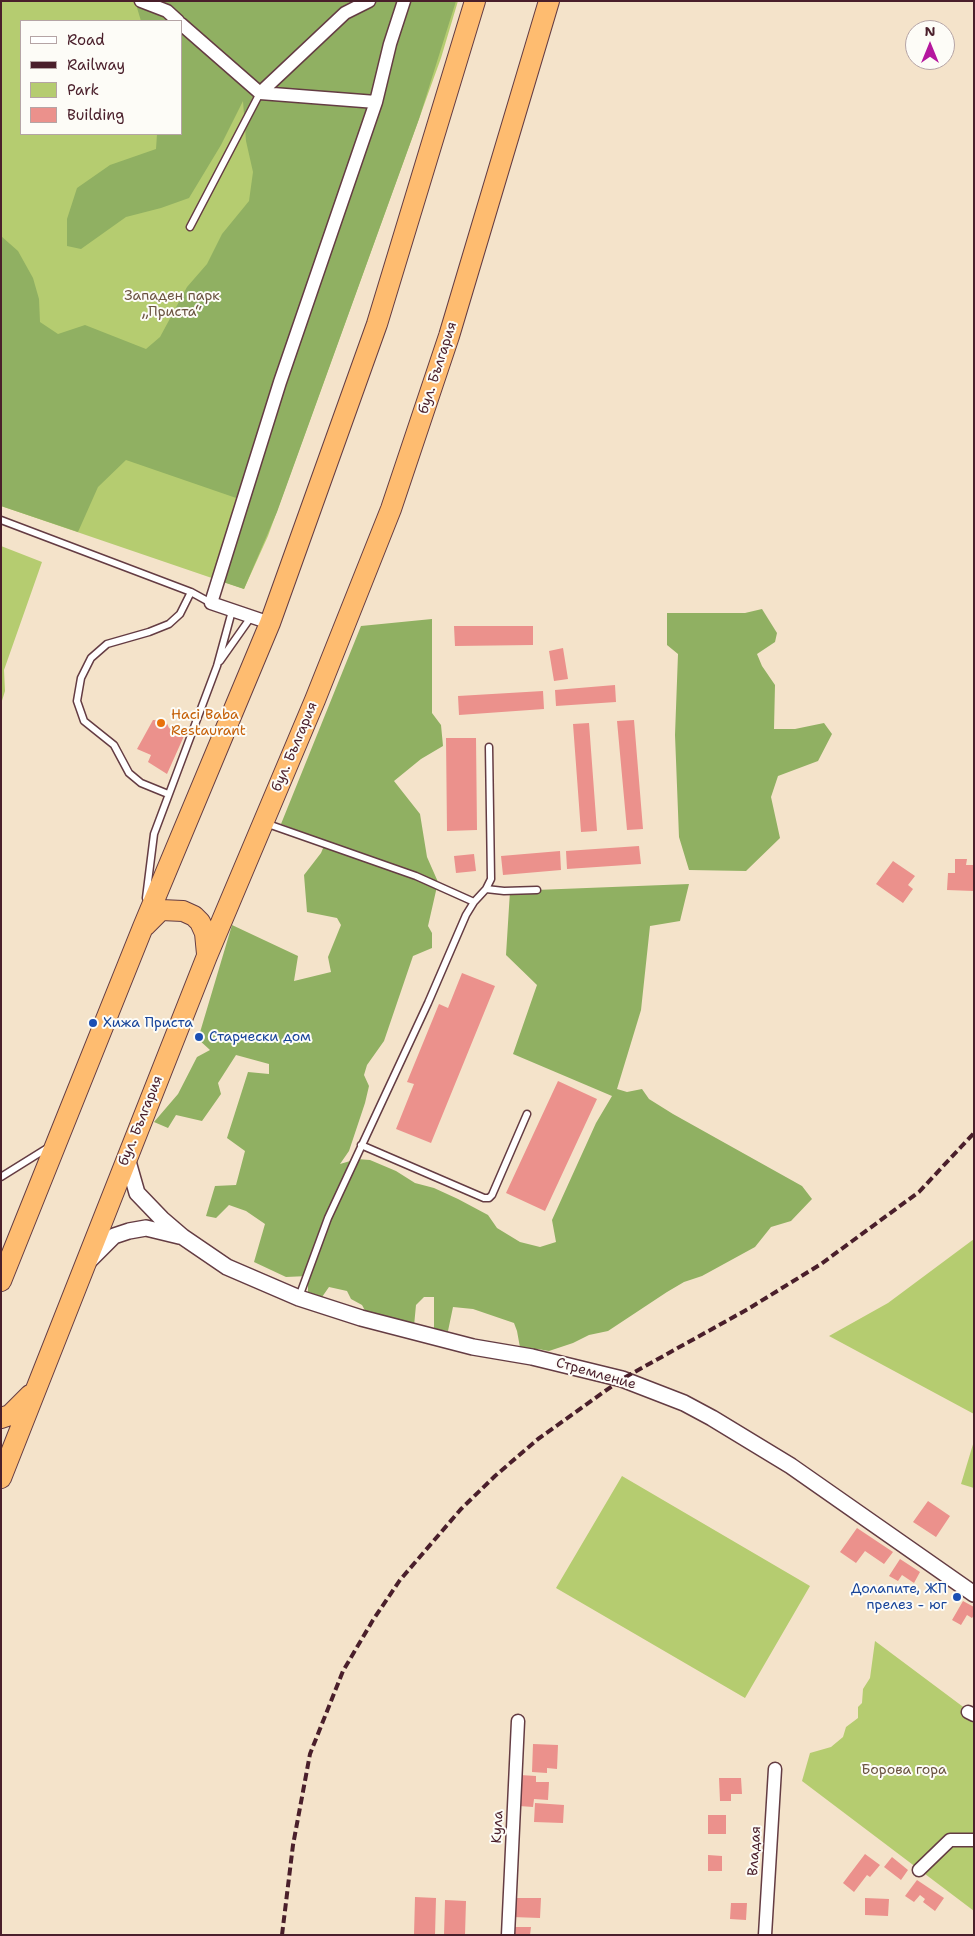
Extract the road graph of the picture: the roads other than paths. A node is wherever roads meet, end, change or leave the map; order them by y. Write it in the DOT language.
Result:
graph roads {
  1 [pos="141,1"];
  2 [pos="369,1"];
  3 [pos="404,1"];
  4 [pos="475,1"];
  5 [pos="549,1"];
  6 [pos="178,20"];
  7 [pos="182,24"];
  8 [pos="260,93"];
  9 [pos="376,102"];
  10 [pos="190,227"];
  11 [pos="1,520"];
  12 [pos="191,592"];
  13 [pos="211,603"];
  14 [pos="232,611"];
  15 [pos="261,620"];
  16 [pos="217,666"];
  17 [pos="490,747"];
  18 [pos="168,794"];
  19 [pos="264,823"];
  20 [pos="486,889"];
  21 [pos="537,890"];
  22 [pos="474,902"];
  23 [pos="143,927"];
  24 [pos="207,956"];
  25 [pos="527,1114"];
  26 [pos="57,1142"];
  27 [pos="361,1145"];
  28 [pos="127,1158"];
  29 [pos="1,1177"];
  30 [pos="183,1237"];
  31 [pos="85,1265"];
  32 [pos="1,1281"];
  33 [pos="299,1298"];
  34 [pos="37,1388"];
  35 [pos="1,1418"];
  36 [pos="1,1478"];
  37 [pos="974,1594"];
  38 [pos="518,1721"];
  39 [pos="775,1769"];
  40 [pos="974,1840"];
  41 [pos="918,1870"];
  42 [pos="508,1935"];
  43 [pos="765,1935"];
  1 -- 6 [label="street"];
  2 -- 8 [label="street"];
  3 -- 9 [label="street"];
  4 -- 15 [label="highway"];
  5 -- 19 [label="highway, бул. България"];
  7 -- 8 [label="street"];
  8 -- 9 [label="street"];
  8 -- 10 [label="lane"];
  9 -- 13 [label="street"];
  11 -- 12 [label="lane"];
  12 -- 13 [label="lane"];
  12 -- 18 [label="lane"];
  13 -- 14 [label="street"];
  14 -- 15 [label="street"];
  14 -- 16 [label="lane"];
  15 -- 16 [label="lane"];
  15 -- 23 [label="highway"];
  16 -- 18 [label="lane"];
  17 -- 20 [label="lane"];
  18 -- 23 [label="lane"];
  19 -- 22 [label="lane"];
  19 -- 24 [label="highway, бул. България"];
  20 -- 21 [label="lane"];
  20 -- 22 [label="lane"];
  22 -- 27 [label="lane"];
  23 -- 24 [label="highway"];
  23 -- 26 [label="highway"];
  24 -- 28 [label="highway, бул. България"];
  25 -- 27 [label="lane"];
  26 -- 29 [label="lane"];
  26 -- 32 [label="highway"];
  27 -- 33 [label="lane"];
  28 -- 30 [label="street, Стремление"];
  28 -- 31 [label="highway, бул. България"];
  30 -- 31 [label="street"];
  30 -- 33 [label="street, Стремление"];
  31 -- 34 [label="highway, бул. България"];
  33 -- 37 [label="street, Стремление"];
  34 -- 35 [label="highway"];
  34 -- 36 [label="highway, бул. България"];
  38 -- 42 [label="street, Кула"];
  39 -- 43 [label="street, Владая"];
  40 -- 41 [label="street"];
}
